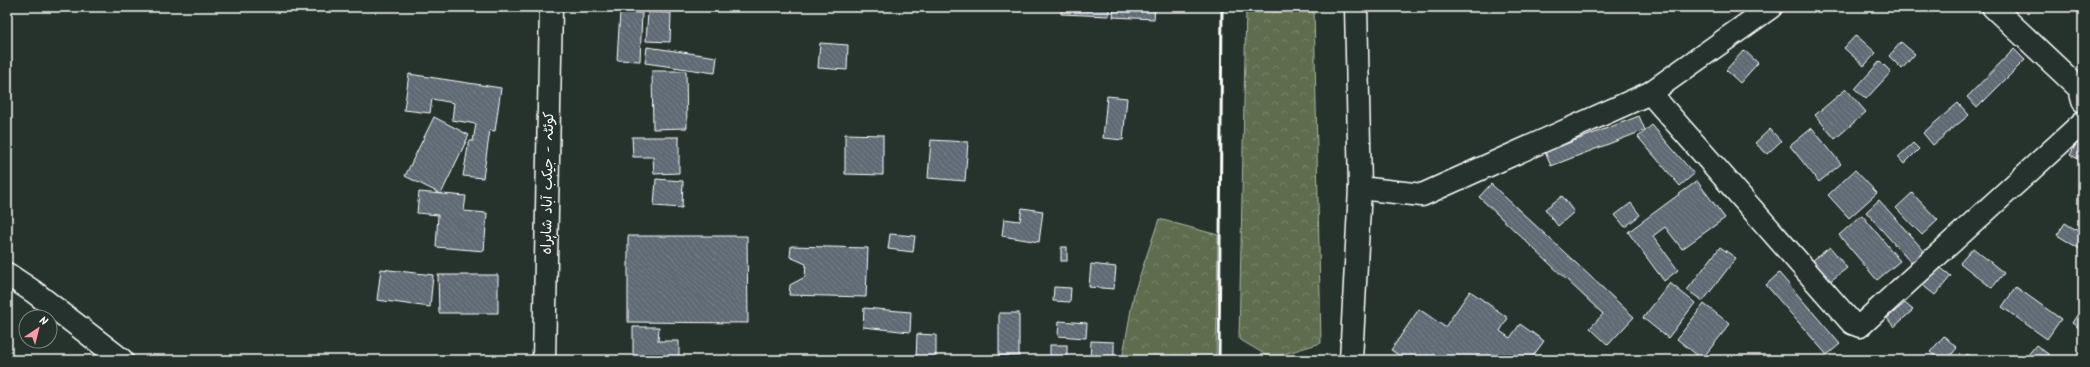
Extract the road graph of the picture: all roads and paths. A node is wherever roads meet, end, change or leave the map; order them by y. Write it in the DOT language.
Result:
graph roads {
  1 [pos="550,7"];
  2 [pos="1356,7"];
  3 [pos="1771,7"];
  4 [pos="1993,7"];
  5 [pos="1650,93"];
  6 [pos="2083,101"];
  7 [pos="2083,122"];
  8 [pos="1360,188"];
  9 [pos="7,274"];
  10 [pos="122,360"];
  11 [pos="544,360"];
  12 [pos="1351,360"];
  1 -- 11 [label="main road, کوئٹہ - جیکب آباد شاہراہ"];
  2 -- 8 [label="main road"];
  3 -- 5 [label="main road"];
  4 -- 6 [label="main road"];
  5 -- 7 [label="main road"];
  5 -- 8 [label="main road"];
  8 -- 12 [label="main road"];
  9 -- 10 [label="main road"];
}
